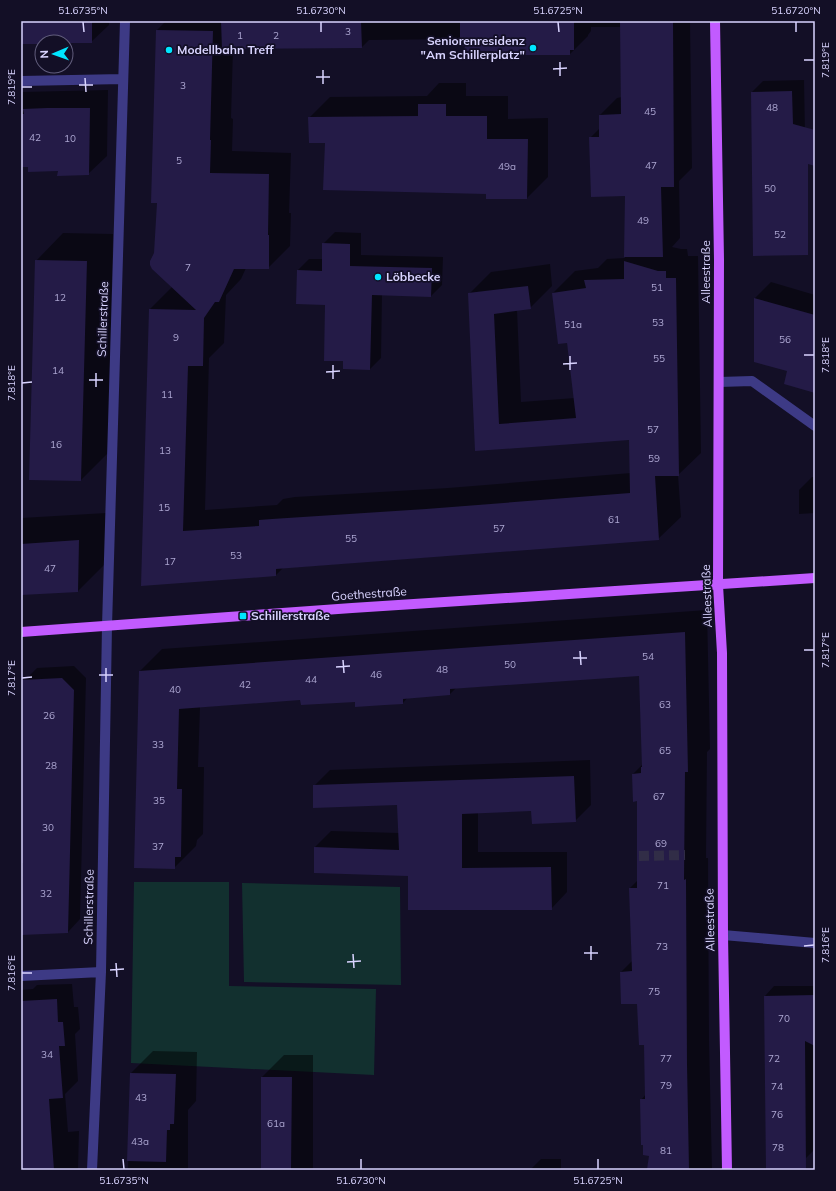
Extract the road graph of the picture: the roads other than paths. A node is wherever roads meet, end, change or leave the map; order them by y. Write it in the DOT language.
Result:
graph roads {
  1 [pos="125,21"];
  2 [pos="715,21"];
  3 [pos="123,79"];
  4 [pos="21,81"];
  5 [pos="719,382"];
  6 [pos="815,426"];
  7 [pos="815,578"];
  8 [pos="718,585"];
  9 [pos="107,626"];
  10 [pos="21,632"];
  11 [pos="723,936"];
  12 [pos="815,944"];
  13 [pos="101,972"];
  14 [pos="21,976"];
  15 [pos="92,1170"];
  16 [pos="727,1170"];
  1 -- 3 [label="street, Schillerstraße"];
  2 -- 5 [label="main road, Alleestraße"];
  3 -- 4 [label="street"];
  3 -- 9 [label="street, Schillerstraße"];
  5 -- 6 [label="street"];
  5 -- 8 [label="main road, Alleestraße"];
  7 -- 8 [label="main road, Goethestraße"];
  8 -- 9 [label="main road, Goethestraße"];
  8 -- 11 [label="main road, Alleestraße"];
  9 -- 10 [label="main road, Goethestraße"];
  9 -- 13 [label="street, Schillerstraße"];
  11 -- 12 [label="street"];
  11 -- 16 [label="main road, Alleestraße"];
  13 -- 14 [label="street"];
  13 -- 15 [label="street, Schillerstraße"];
}
